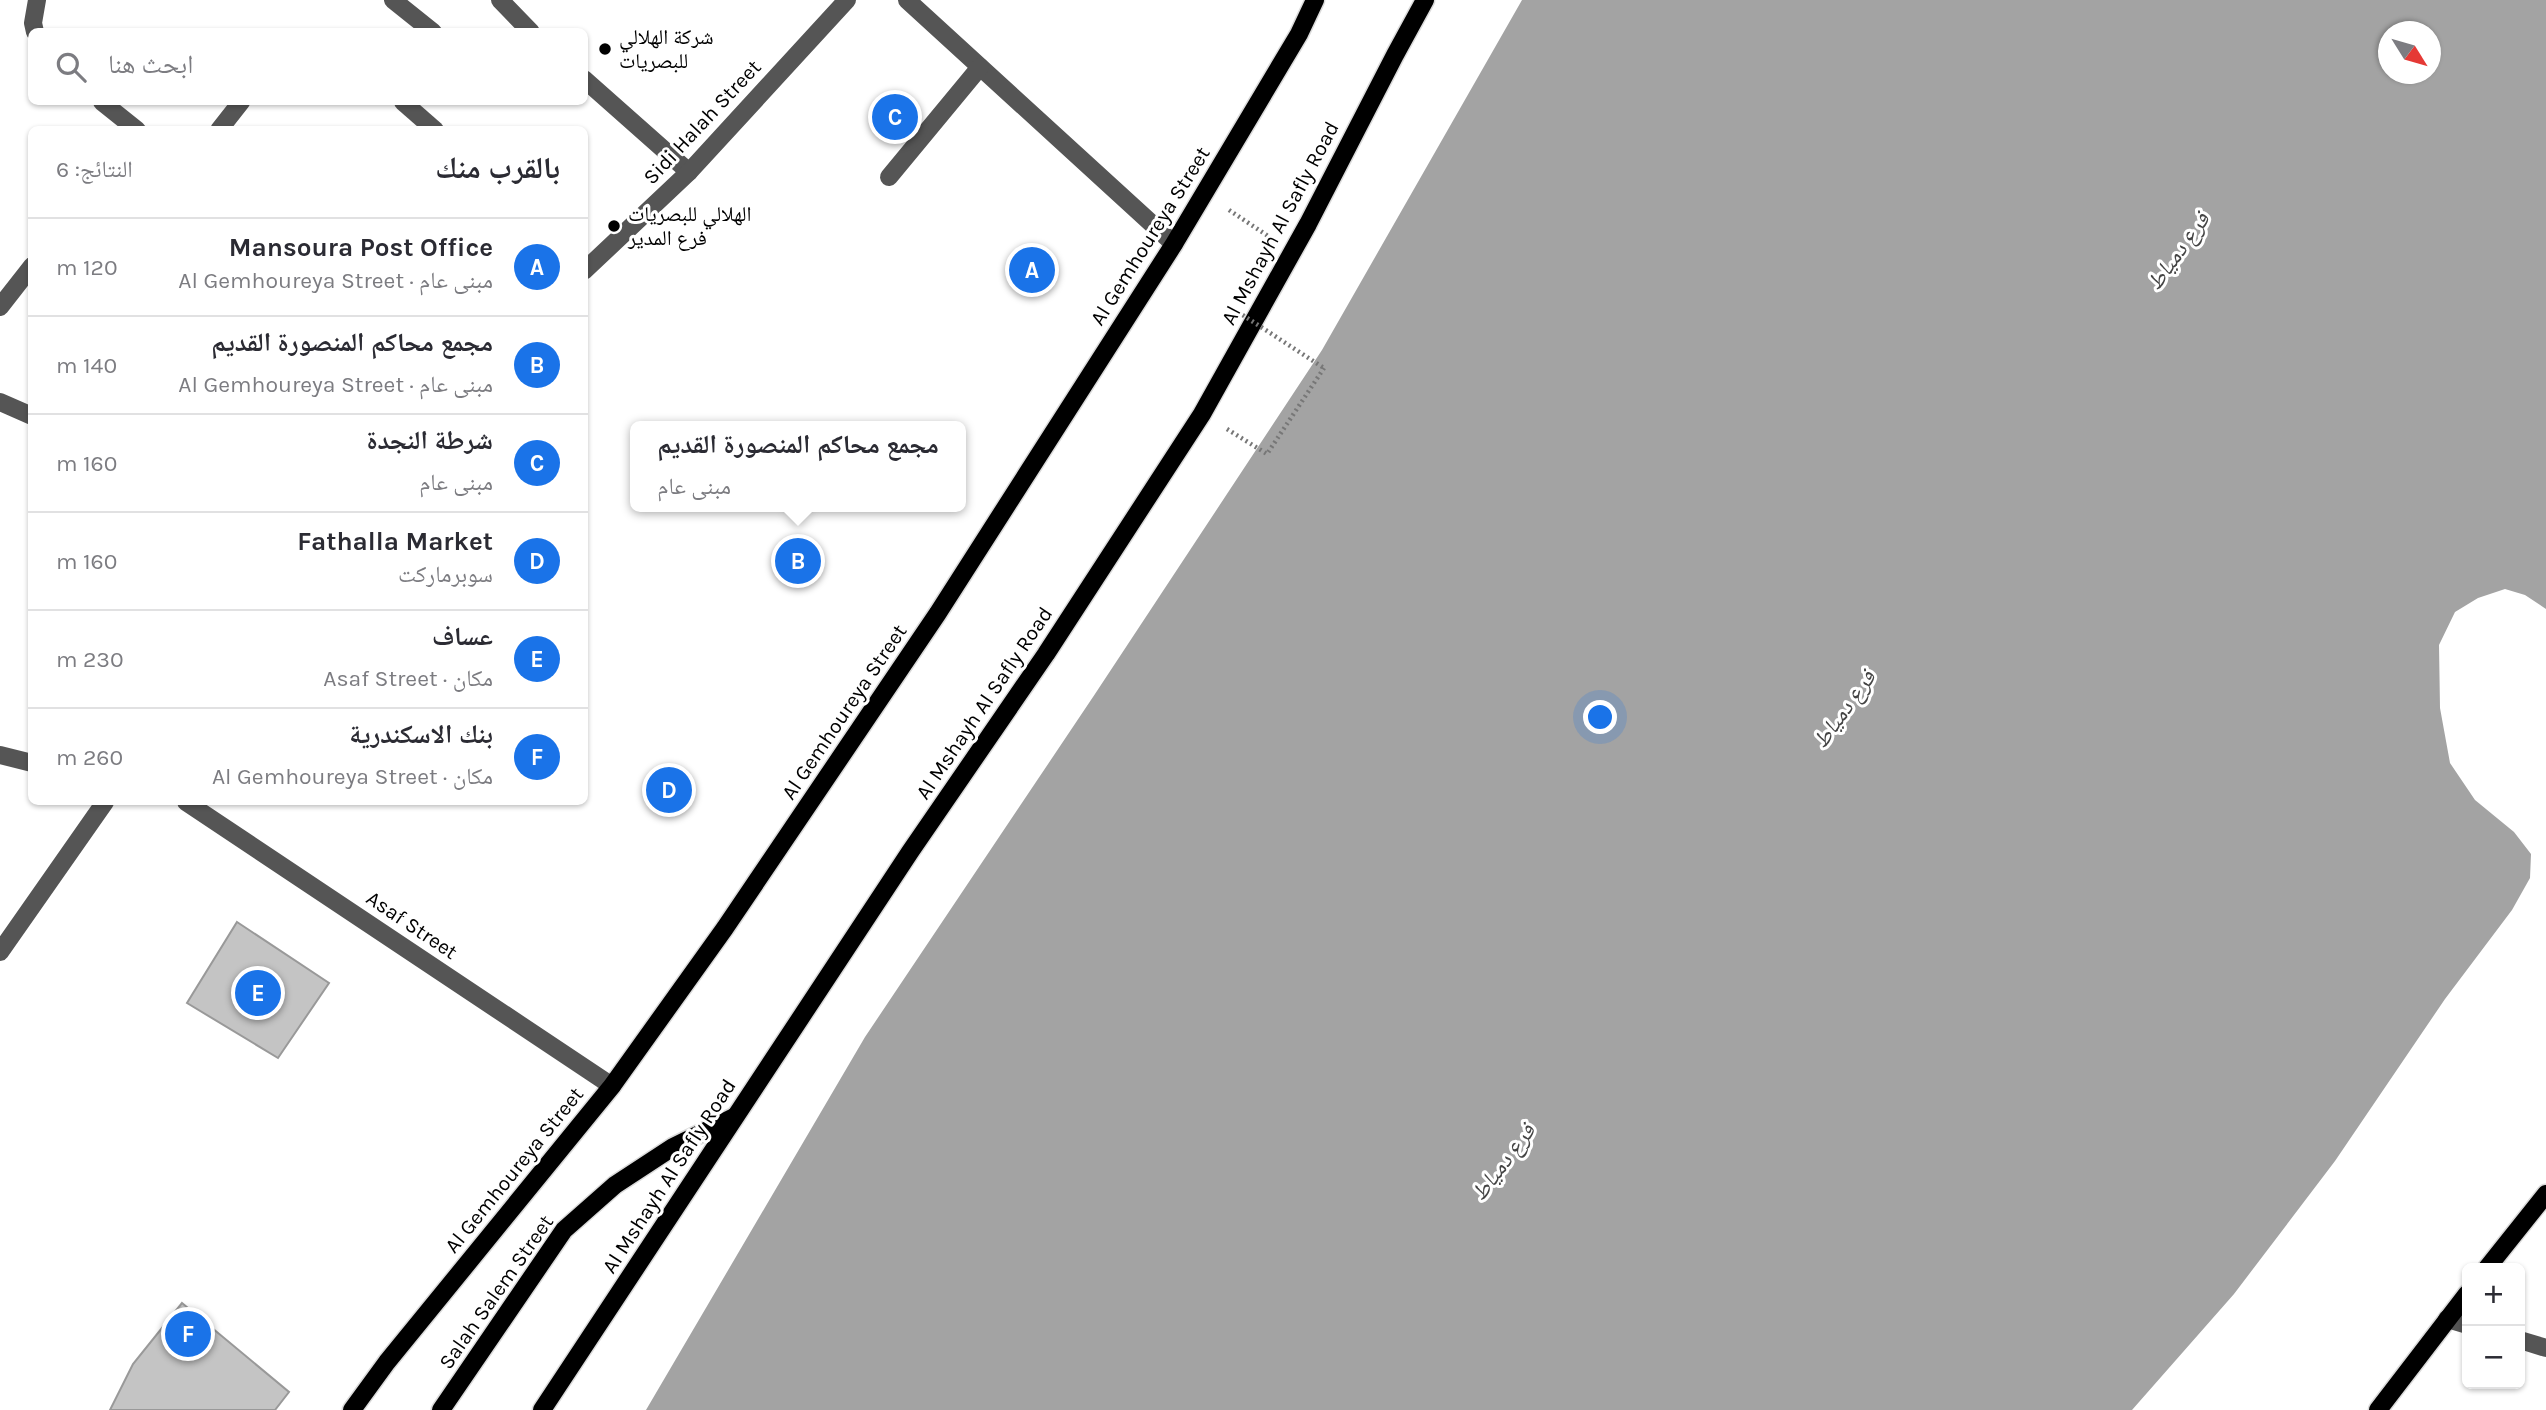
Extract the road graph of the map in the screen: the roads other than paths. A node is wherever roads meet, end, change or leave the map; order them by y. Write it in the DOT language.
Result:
graph roads {
  1 [pos="37,0"];
  2 [pos="393,0"];
  3 [pos="499,0"];
  4 [pos="847,0"];
  5 [pos="907,0"];
  6 [pos="1315,0"];
  7 [pos="1425,0"];
  8 [pos="512,25"];
  9 [pos="34,28"];
  10 [pos="428,28"];
  11 [pos="980,67"];
  12 [pos="588,83"];
  13 [pos="106,105"];
  14 [pos="239,105"];
  15 [pos="406,105"];
  16 [pos="131,126"];
  17 [pos="222,126"];
  18 [pos="430,126"];
  19 [pos="689,172"];
  20 [pos="889,177"];
  21 [pos="1174,244"];
  22 [pos="588,264"];
  23 [pos="28,271"];
  24 [pos="0,307"];
  25 [pos="0,402"];
  26 [pos="28,414"];
  27 [pos="0,755"];
  28 [pos="28,762"];
  29 [pos="103,805"];
  30 [pos="190,805"];
  31 [pos="0,952"];
  32 [pos="612,1086"];
  33 [pos="735,1117"];
  34 [pos="2546,1194"];
  35 [pos="2491,1263"];
  36 [pos="2462,1300"];
  37 [pos="2447,1319"];
  38 [pos="2462,1324"];
  39 [pos="2525,1342"];
  40 [pos="2546,1348"];
  41 [pos="352,1410"];
  42 [pos="441,1410"];
  43 [pos="542,1410"];
  44 [pos="2378,1410"];
  1 -- 9 [label="street"];
  2 -- 10 [label="street"];
  3 -- 8 [label="street"];
  4 -- 19 [label="street, Sidi Halah Street"];
  5 -- 11 [label="street"];
  6 -- 21 [label="main road, Al Gemhoureya Street"];
  7 -- 33 [label="main road, Al Mshayh Al Safly Road"];
  11 -- 20 [label="street"];
  11 -- 21 [label="street"];
  12 -- 19 [label="street"];
  13 -- 16 [label="street"];
  14 -- 17 [label="street"];
  15 -- 18 [label="street"];
  19 -- 22 [label="street, Sidi Halah Street"];
  21 -- 32 [label="main road, Al Gemhoureya Street"];
  23 -- 24 [label="street"];
  25 -- 26 [label="street"];
  27 -- 28 [label="street"];
  29 -- 31 [label="street"];
  30 -- 32 [label="street, Asaf Street"];
  32 -- 41 [label="main road, Al Gemhoureya Street"];
  33 -- 42 [label="main road, Salah Salem Street"];
  33 -- 43 [label="main road, Al Mshayh Al Safly Road"];
  34 -- 35 [label="main road"];
  36 -- 37 [label="main road"];
  37 -- 38 [label="street"];
  37 -- 44 [label="main road"];
  39 -- 40 [label="street"];
}
